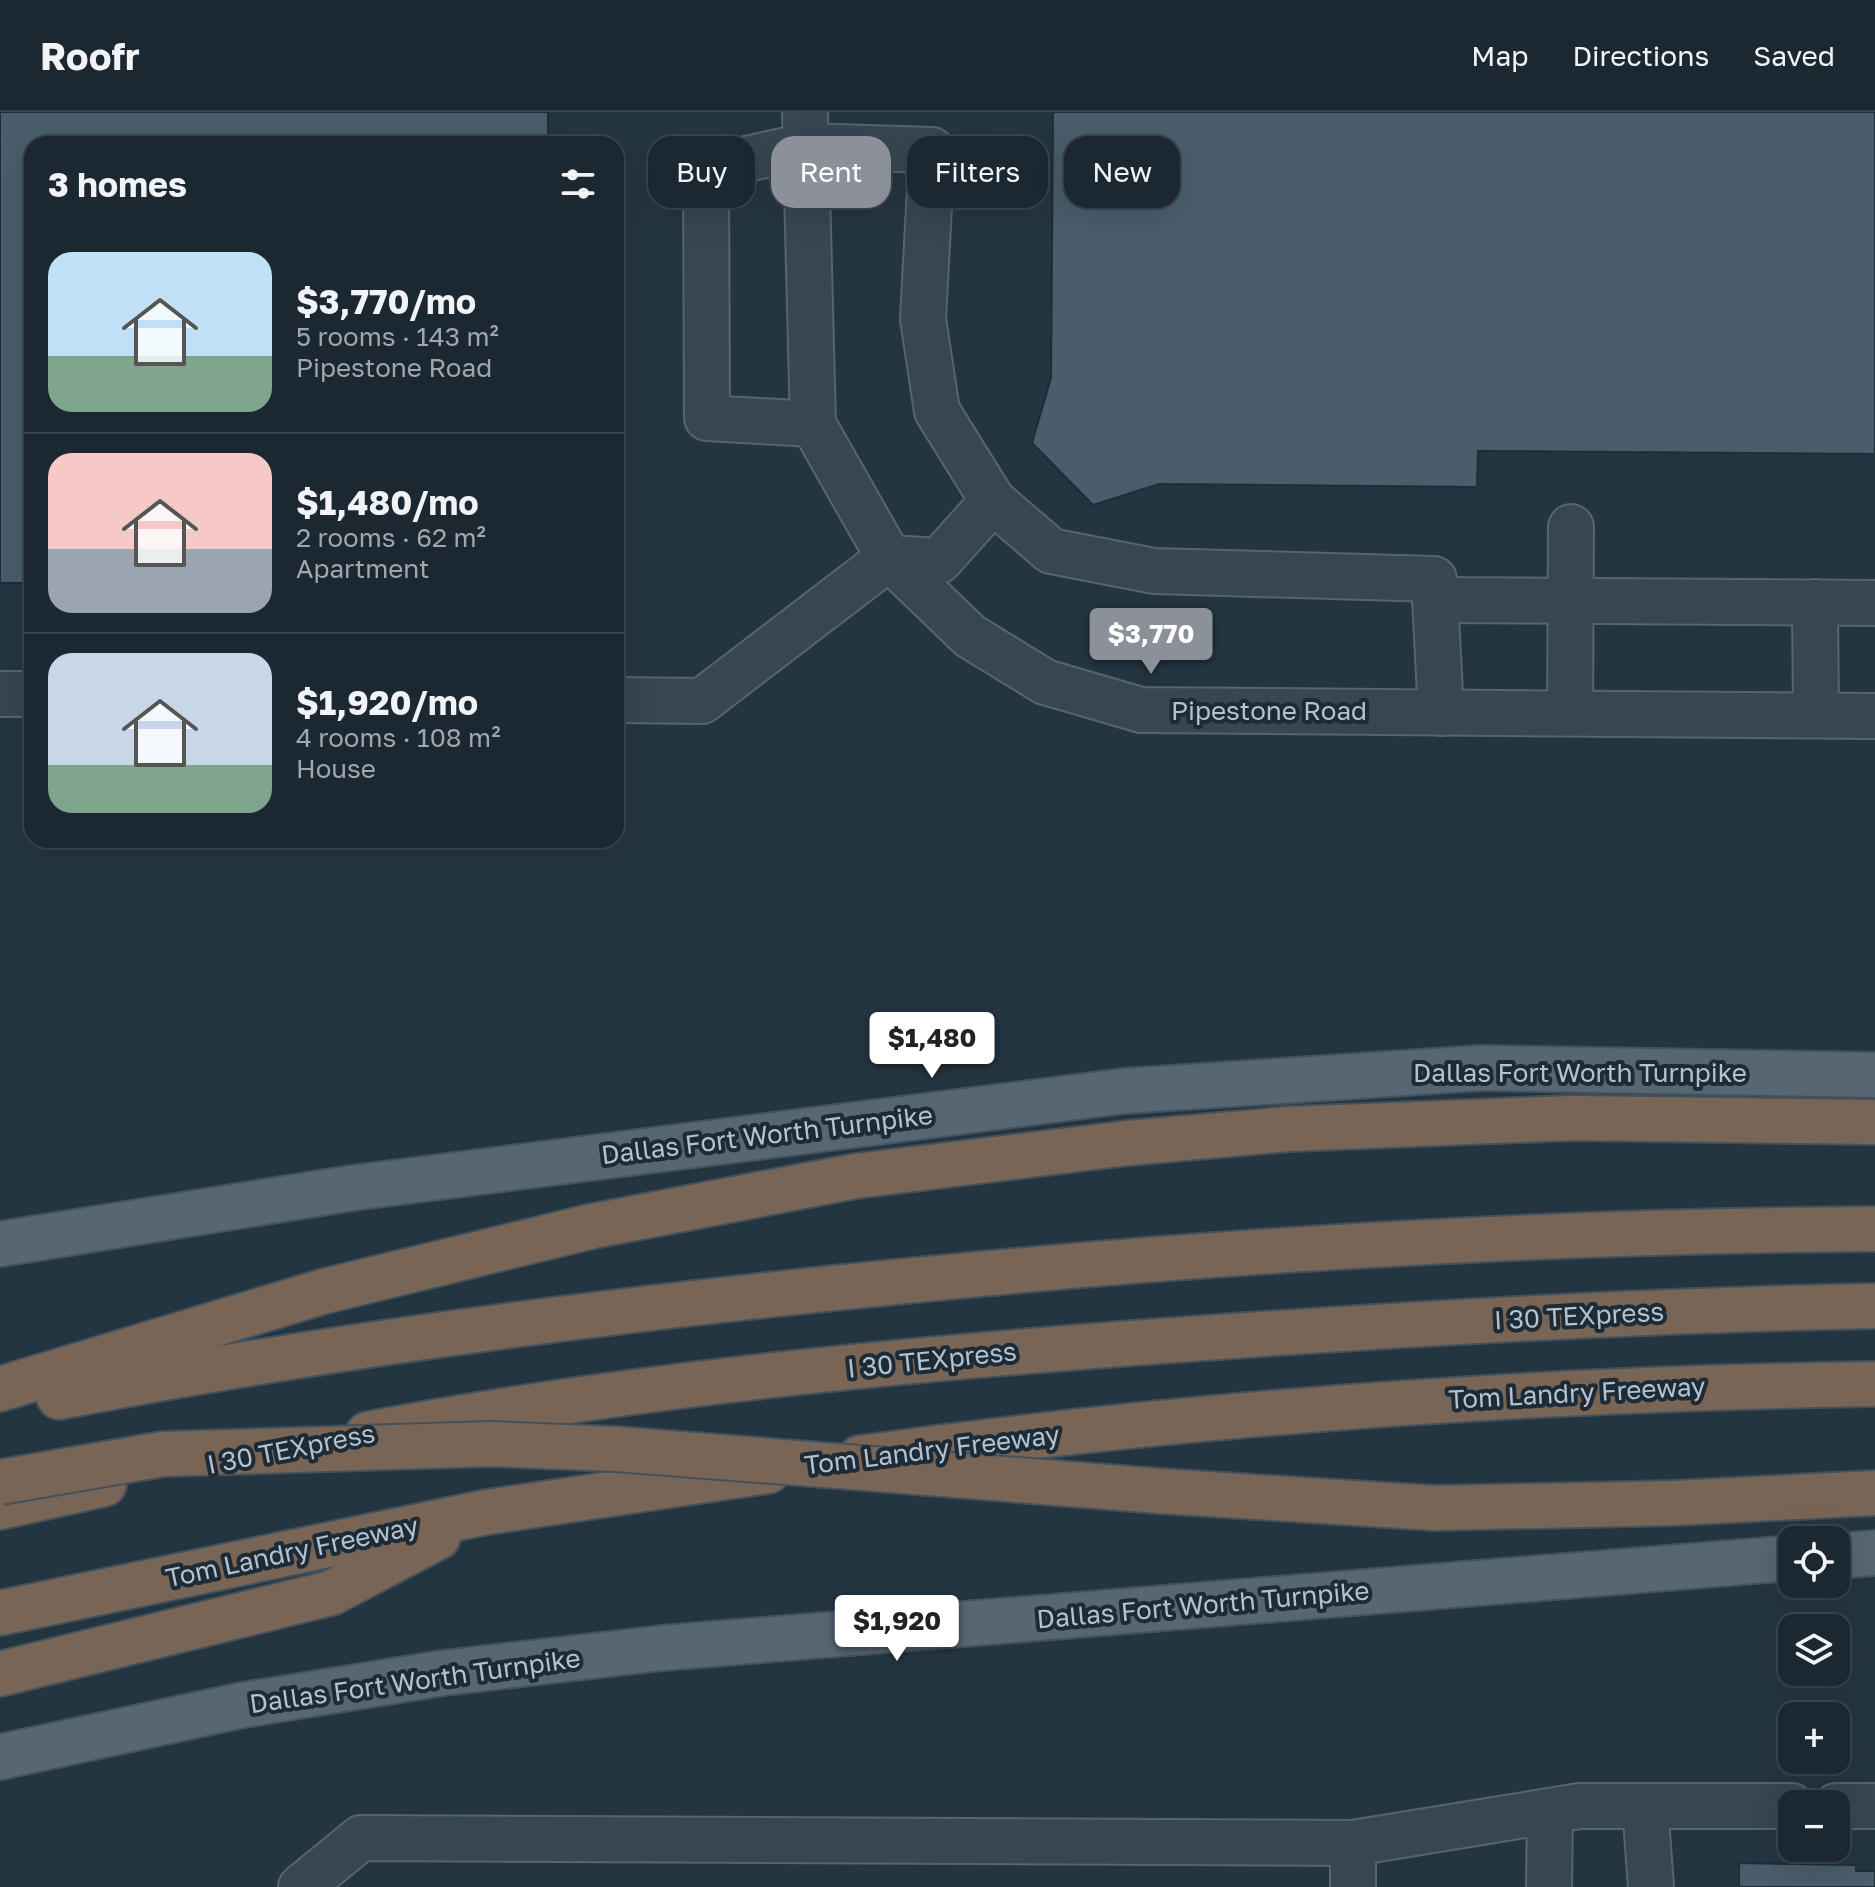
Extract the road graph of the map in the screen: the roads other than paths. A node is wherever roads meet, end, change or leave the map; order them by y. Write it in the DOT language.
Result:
graph roads {
  1 [pos="805,129"];
  2 [pos="813,424"];
  3 [pos="993,501"];
  4 [pos="1571,527"];
  5 [pos="889,558"];
  6 [pos="1435,600"];
  7 [pos="1573,600"];
  8 [pos="1815,602"];
  9 [pos="1875,603"];
  10 [pos="0,694"];
  11 [pos="24,694"];
  12 [pos="624,700"];
  13 [pos="1441,713"];
  14 [pos="1570,713"];
  15 [pos="1816,715"];
  16 [pos="1875,716"];
  17 [pos="1875,1075"];
  18 [pos="1875,1122"];
  19 [pos="1875,1229"];
  20 [pos="0,1244"];
  21 [pos="1875,1306"];
  22 [pos="1875,1384"];
  23 [pos="0,1389"];
  24 [pos="0,1409"];
  25 [pos="0,1482"];
  26 [pos="1875,1493"];
  27 [pos="0,1507"];
  28 [pos="487,1512"];
  29 [pos="1875,1553"];
  30 [pos="1850,1555"];
  31 [pos="1778,1559"];
  32 [pos="0,1613"];
  33 [pos="0,1674"];
  34 [pos="0,1757"];
  35 [pos="1645,1806"];
  36 [pos="1778,1806"];
  37 [pos="1850,1806"];
  38 [pos="1875,1806"];
  39 [pos="1550,1811"];
  40 [pos="1353,1843"];
  41 [pos="301,1887"];
  42 [pos="1353,1887"];
  43 [pos="1549,1887"];
  44 [pos="1651,1887"];
  1 -- 2 [label="street, Pipestone Road"];
  1 -- 2 [label="street"];
  1 -- 3 [label="street"];
  2 -- 5 [label="street, Pipestone Road"];
  3 -- 5 [label="street"];
  3 -- 6 [label="street"];
  4 -- 7 [label="street"];
  5 -- 12 [label="street"];
  5 -- 13 [label="street, Pipestone Road"];
  6 -- 7 [label="street"];
  6 -- 13 [label="street"];
  7 -- 8 [label="street"];
  7 -- 14 [label="street"];
  8 -- 9 [label="street"];
  8 -- 15 [label="street"];
  10 -- 11 [label="street"];
  13 -- 14 [label="street, Pipestone Road"];
  14 -- 15 [label="street, Pipestone Road"];
  15 -- 16 [label="street, Pipestone Road"];
  17 -- 20 [label="main road, Dallas Fort Worth Turnpike"];
  18 -- 23 [label="highway"];
  19 -- 24 [label="highway"];
  21 -- 27 [label="highway, I 30 TEXpress"];
  22 -- 28 [label="highway, Tom Landry Freeway"];
  25 -- 26 [label="highway, bridge"];
  28 -- 32 [label="highway, Tom Landry Freeway"];
  28 -- 33 [label="highway"];
  29 -- 30 [label="main road"];
  31 -- 34 [label="main road, Dallas Fort Worth Turnpike"];
  35 -- 36 [label="street"];
  35 -- 39 [label="street"];
  35 -- 44 [label="street"];
  37 -- 38 [label="street"];
  39 -- 40 [label="street"];
  39 -- 43 [label="street"];
  40 -- 41 [label="street"];
  40 -- 42 [label="street"];
}
